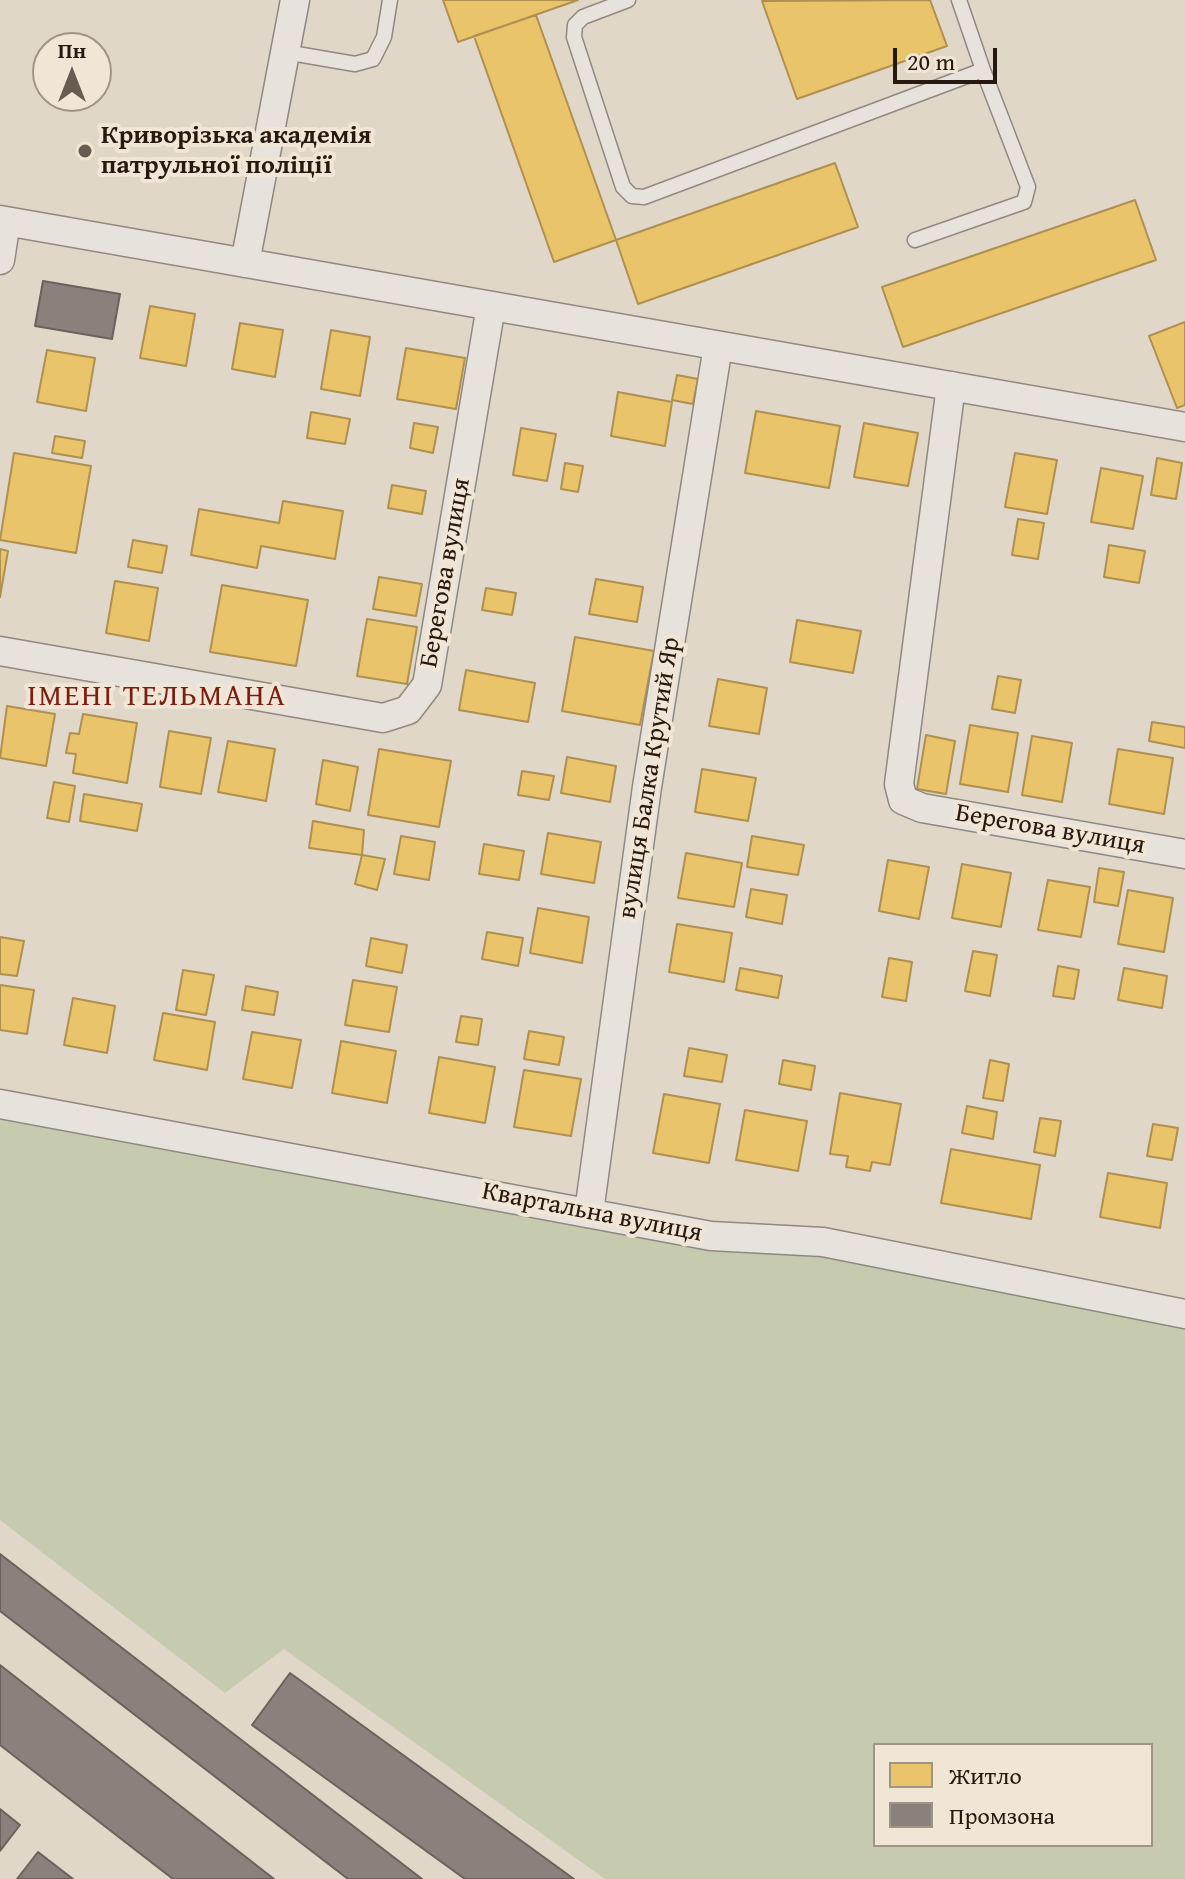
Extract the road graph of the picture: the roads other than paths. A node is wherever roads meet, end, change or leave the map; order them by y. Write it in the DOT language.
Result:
graph roads {
  1 [pos="295,0"];
  2 [pos="390,0"];
  3 [pos="628,0"];
  4 [pos="959,0"];
  5 [pos="285,52"];
  6 [pos="983,70"];
  7 [pos="3,220"];
  8 [pos="915,240"];
  9 [pos="0,260"];
  10 [pos="245,263"];
  11 [pos="491,306"];
  12 [pos="718,346"];
  13 [pos="951,386"];
  14 [pos="1185,427"];
  15 [pos="0,651"];
  16 [pos="1185,854"];
  17 [pos="0,1104"];
  18 [pos="589,1212"];
  19 [pos="1185,1314"];
  1 -- 5 [label="street"];
  2 -- 5 [label="lane"];
  3 -- 6 [label="lane"];
  4 -- 6 [label="lane"];
  5 -- 10 [label="street"];
  6 -- 8 [label="lane"];
  7 -- 9 [label="street"];
  7 -- 10 [label="street"];
  10 -- 11 [label="street"];
  11 -- 12 [label="street"];
  11 -- 15 [label="street, Берегова вулиця"];
  12 -- 13 [label="street"];
  12 -- 18 [label="street, вулиця Балка Крутий Яр"];
  13 -- 14 [label="street"];
  13 -- 16 [label="street, Берегова вулиця"];
  17 -- 18 [label="street, Квартальна вулиця"];
  18 -- 19 [label="street, Квартальна вулиця"];
}
